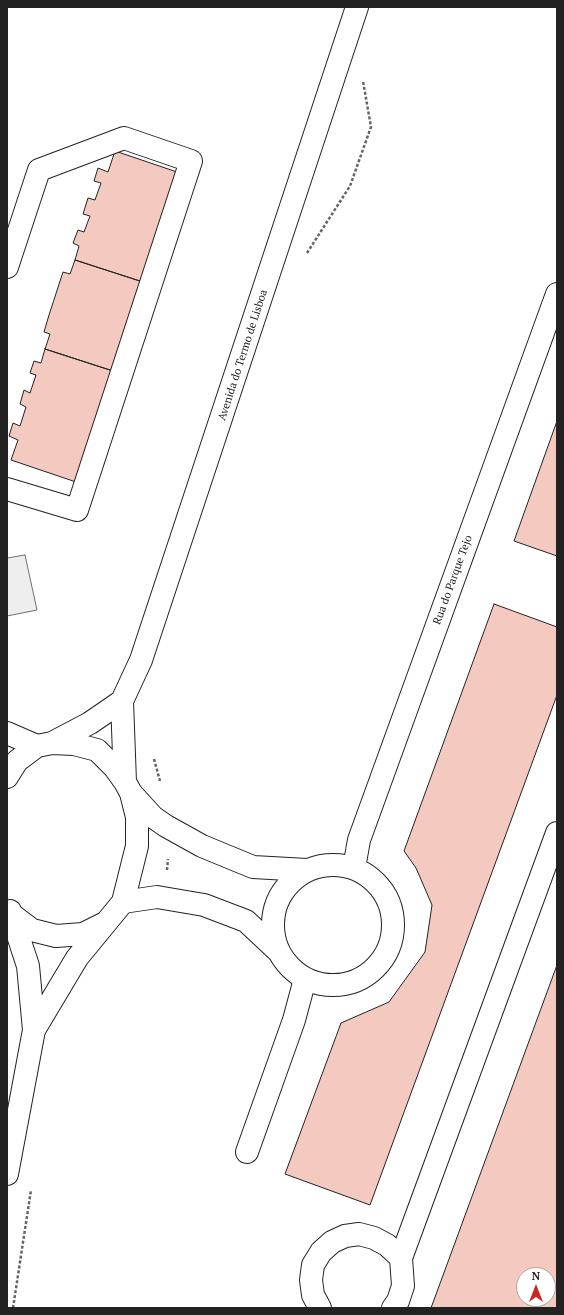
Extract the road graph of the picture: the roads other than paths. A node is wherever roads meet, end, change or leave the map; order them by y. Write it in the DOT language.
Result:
graph roads {
  1 [pos="357,7"];
  2 [pos="7,267"];
  3 [pos="557,294"];
  4 [pos="7,488"];
  5 [pos="122,700"];
  6 [pos="7,734"];
  7 [pos="44,745"];
  8 [pos="7,776"];
  9 [pos="128,788"];
  10 [pos="557,833"];
  11 [pos="354,868"];
  12 [pos="307,870"];
  13 [pos="123,902"];
  14 [pos="9,910"];
  15 [pos="106,923"];
  16 [pos="278,951"];
  17 [pos="305,979"];
  18 [pos="34,1030"];
  19 [pos="247,1152"];
  20 [pos="7,1174"];
  21 [pos="401,1258"];
  22 [pos="320,1308"];
  23 [pos="393,1308"];
  1 -- 5 [label="main road, Avenida do Termo de Lisboa"];
  2 -- 4 [label="main road"];
  3 -- 11 [label="main road, Rua do Parque Tejo"];
  5 -- 7 [label="main road"];
  5 -- 9 [label="main road, Avenida do Termo de Lisboa"];
  6 -- 7 [label="main road"];
  7 -- 8 [label="main road"];
  7 -- 9 [label="main road"];
  9 -- 12 [label="main road"];
  9 -- 13 [label="main road"];
  10 -- 21 [label="main road"];
  11 -- 12 [label="main road"];
  11 -- 17 [label="main road"];
  12 -- 16 [label="main road"];
  13 -- 15 [label="main road"];
  13 -- 16 [label="main road"];
  14 -- 15 [label="main road"];
  14 -- 18 [label="main road"];
  15 -- 18 [label="main road"];
  16 -- 17 [label="main road"];
  17 -- 19 [label="main road"];
  18 -- 20 [label="main road"];
  21 -- 22 [label="main road"];
  21 -- 23 [label="main road"];
}
